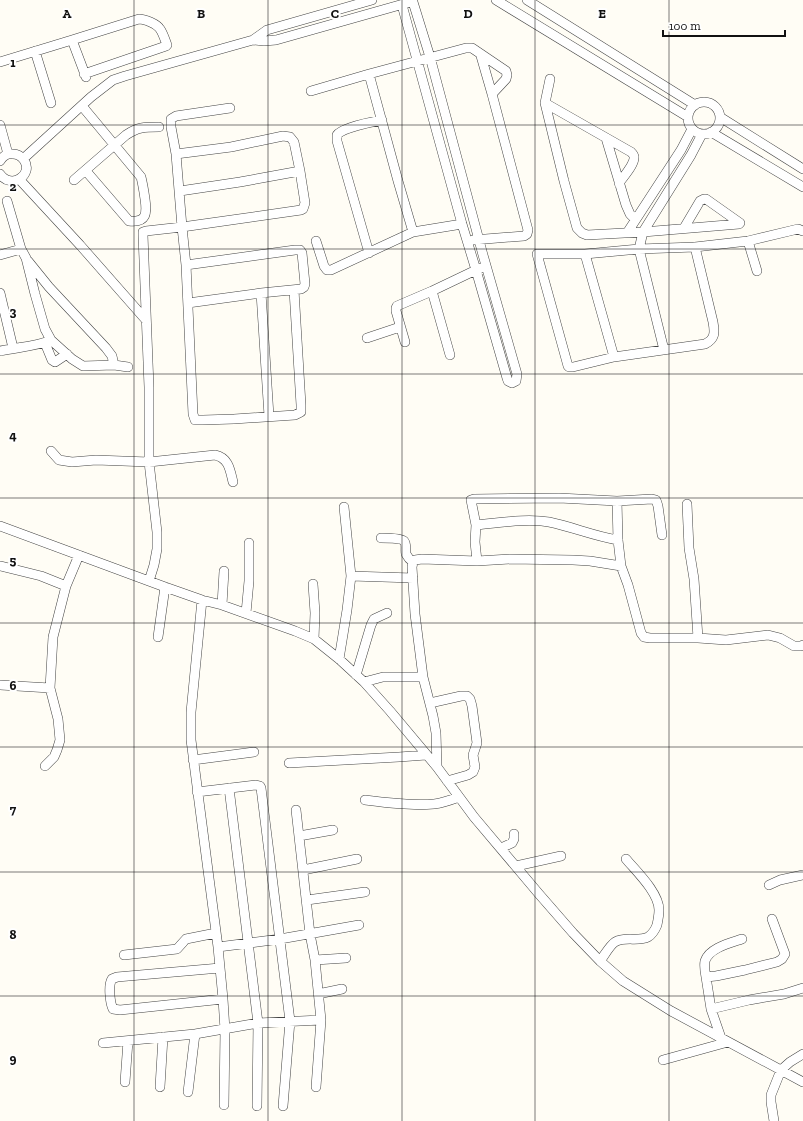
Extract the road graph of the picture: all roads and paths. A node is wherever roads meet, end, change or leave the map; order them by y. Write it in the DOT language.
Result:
graph roads {
  1 [pos="372,0"];
  2 [pos="496,0"];
  3 [pos="527,0"];
  4 [pos="416,1"];
  5 [pos="402,5"];
  6 [pos="72,40"];
  7 [pos="253,40"];
  8 [pos="35,51"];
  9 [pos="481,56"];
  10 [pos="430,57"];
  11 [pos="418,60"];
  12 [pos="0,62"];
  13 [pos="369,74"];
  14 [pos="550,79"];
  15 [pos="311,91"];
  16 [pos="492,94"];
  17 [pos="51,103"];
  18 [pos="545,103"];
  19 [pos="695,105"];
  20 [pos="82,106"];
  21 [pos="230,108"];
  22 [pos="688,117"];
  23 [pos="720,117"];
  24 [pos="382,120"];
  25 [pos="0,125"];
  26 [pos="159,127"];
  27 [pos="692,129"];
  28 [pos="712,132"];
  29 [pos="702,134"];
  30 [pos="606,138"];
  31 [pos="114,146"];
  32 [pos="681,150"];
  33 [pos="8,154"];
  34 [pos="176,154"];
  35 [pos="690,155"];
  36 [pos="24,159"];
  37 [pos="0,161"];
  38 [pos="803,169"];
  39 [pos="86,171"];
  40 [pos="300,171"];
  41 [pos="1,176"];
  42 [pos="20,179"];
  43 [pos="74,180"];
  44 [pos="619,183"];
  45 [pos="803,187"];
  46 [pos="180,191"];
  47 [pos="7,202"];
  48 [pos="646,205"];
  49 [pos="655,211"];
  50 [pos="635,219"];
  51 [pos="462,224"];
  52 [pos="182,226"];
  53 [pos="684,228"];
  54 [pos="803,231"];
  55 [pos="413,232"];
  56 [pos="643,232"];
  57 [pos="627,233"];
  58 [pos="479,239"];
  59 [pos="316,241"];
  60 [pos="468,241"];
  61 [pos="748,242"];
  62 [pos="695,247"];
  63 [pos="20,249"];
  64 [pos="639,249"];
  65 [pos="369,252"];
  66 [pos="585,254"];
  67 [pos="0,255"];
  68 [pos="26,258"];
  69 [pos="186,265"];
  70 [pos="487,266"];
  71 [pos="476,270"];
  72 [pos="757,270"];
  73 [pos="294,290"];
  74 [pos="432,291"];
  75 [pos="0,293"];
  76 [pos="261,293"];
  77 [pos="188,303"];
  78 [pos="146,320"];
  79 [pos="400,327"];
  80 [pos="367,338"];
  81 [pos="48,342"];
  82 [pos="405,342"];
  83 [pos="13,348"];
  84 [pos="664,350"];
  85 [pos="0,351"];
  86 [pos="66,354"];
  87 [pos="450,355"];
  88 [pos="614,357"];
  89 [pos="114,365"];
  90 [pos="128,367"];
  91 [pos="269,416"];
  92 [pos="51,451"];
  93 [pos="149,462"];
  94 [pos="233,482"];
  95 [pos="617,500"];
  96 [pos="687,504"];
  97 [pos="344,508"];
  98 [pos="476,525"];
  99 [pos="0,526"];
  100 [pos="662,535"];
  101 [pos="381,538"];
  102 [pos="618,540"];
  103 [pos="248,543"];
  104 [pos="79,555"];
  105 [pos="477,561"];
  106 [pos="413,562"];
  107 [pos="1,566"];
  108 [pos="621,566"];
  109 [pos="224,571"];
  110 [pos="351,576"];
  111 [pos="413,578"];
  112 [pos="150,581"];
  113 [pos="313,584"];
  114 [pos="66,586"];
  115 [pos="165,587"];
  116 [pos="202,600"];
  117 [pos="222,605"];
  118 [pos="246,613"];
  119 [pos="387,614"];
  120 [pos="158,637"];
  121 [pos="698,638"];
  122 [pos="314,639"];
  123 [pos="803,645"];
  124 [pos="339,659"];
  125 [pos="356,675"];
  126 [pos="423,677"];
  127 [pos="364,682"];
  128 [pos="0,684"];
  129 [pos="50,688"];
  130 [pos="430,703"];
  131 [pos="254,752"];
  132 [pos="426,755"];
  133 [pos="193,760"];
  134 [pos="289,763"];
  135 [pos="45,766"];
  136 [pos="437,767"];
  137 [pos="447,781"];
  138 [pos="229,788"];
  139 [pos="197,792"];
  140 [pos="458,796"];
  141 [pos="365,800"];
  142 [pos="296,810"];
  143 [pos="333,830"];
  144 [pos="514,834"];
  145 [pos="299,836"];
  146 [pos="501,848"];
  147 [pos="561,856"];
  148 [pos="357,859"];
  149 [pos="626,859"];
  150 [pos="516,866"];
  151 [pos="303,870"];
  152 [pos="803,875"];
  153 [pos="769,885"];
  154 [pos="364,892"];
  155 [pos="307,900"];
  156 [pos="772,919"];
  157 [pos="359,925"];
  158 [pos="216,933"];
  159 [pos="310,934"];
  160 [pos="280,939"];
  161 [pos="742,939"];
  162 [pos="248,943"];
  163 [pos="218,947"];
  164 [pos="124,955"];
  165 [pos="346,958"];
  166 [pos="314,960"];
  167 [pos="600,961"];
  168 [pos="220,968"];
  169 [pos="706,977"];
  170 [pos="803,988"];
  171 [pos="342,989"];
  172 [pos="318,994"];
  173 [pos="223,999"];
  174 [pos="711,1009"];
  175 [pos="321,1020"];
  176 [pos="290,1021"];
  177 [pos="258,1023"];
  178 [pos="225,1030"];
  179 [pos="195,1034"];
  180 [pos="163,1037"];
  181 [pos="724,1040"];
  182 [pos="128,1041"];
  183 [pos="103,1043"];
  184 [pos="803,1054"];
  185 [pos="664,1060"];
  186 [pos="781,1070"];
  187 [pos="125,1082"];
  188 [pos="803,1082"];
  189 [pos="160,1087"];
  190 [pos="316,1087"];
  191 [pos="188,1092"];
  192 [pos="224,1105"];
  193 [pos="257,1106"];
  194 [pos="283,1106"];
  195 [pos="774,1121"];
  1 -- 7 [label="street"];
  2 -- 22 [label="street"];
  3 -- 19 [label="street"];
  4 -- 5 [label="street"];
  4 -- 10 [label="street"];
  5 -- 7 [label="street"];
  5 -- 11 [label="street"];
  6 -- 6 [label="street"];
  6 -- 8 [label="street"];
  7 -- 20 [label="street"];
  8 -- 12 [label="street"];
  8 -- 17 [label="street"];
  9 -- 10 [label="street"];
  9 -- 16 [label="street"];
  9 -- 16 [label="street"];
  10 -- 11 [label="street"];
  10 -- 58 [label="street"];
  11 -- 13 [label="street"];
  11 -- 51 [label="street"];
  13 -- 15 [label="street"];
  13 -- 24 [label="street"];
  14 -- 18 [label="street"];
  16 -- 58 [label="street"];
  18 -- 30 [label="street"];
  18 -- 57 [label="street"];
  19 -- 22 [label="street"];
  19 -- 23 [label="street"];
  20 -- 31 [label="street"];
  20 -- 36 [label="street"];
  21 -- 34 [label="street"];
  22 -- 27 [label="street"];
  23 -- 28 [label="street"];
  23 -- 38 [label="street"];
  24 -- 55 [label="street"];
  24 -- 65 [label="street"];
  25 -- 33 [label="street"];
  26 -- 31 [label="street"];
  27 -- 29 [label="street"];
  27 -- 32 [label="street"];
  28 -- 29 [label="street"];
  28 -- 45 [label="street"];
  29 -- 35 [label="street"];
  30 -- 44 [label="street"];
  30 -- 44 [label="street"];
  31 -- 39 [label="street"];
  31 -- 39 [label="street"];
  32 -- 35 [label="street"];
  32 -- 48 [label="street"];
  33 -- 36 [label="street"];
  33 -- 37 [label="street"];
  34 -- 40 [label="street"];
  34 -- 46 [label="street"];
  35 -- 49 [label="street"];
  36 -- 42 [label="street"];
  39 -- 43 [label="street"];
  40 -- 46 [label="street"];
  40 -- 52 [label="street"];
  41 -- 42 [label="street"];
  42 -- 78 [label="street"];
  44 -- 50 [label="street"];
  46 -- 52 [label="street"];
  47 -- 63 [label="street"];
  48 -- 49 [label="street"];
  48 -- 50 [label="street"];
  49 -- 56 [label="street"];
  50 -- 57 [label="street"];
  51 -- 55 [label="street"];
  51 -- 60 [label="street"];
  52 -- 69 [label="street"];
  52 -- 78 [label="street"];
  53 -- 53 [label="street"];
  53 -- 56 [label="street"];
  54 -- 61 [label="street"];
  55 -- 65 [label="street"];
  56 -- 57 [label="street"];
  56 -- 64 [label="street"];
  58 -- 60 [label="street"];
  58 -- 70 [label="street"];
  59 -- 65 [label="street"];
  60 -- 71 [label="street"];
  61 -- 62 [label="street"];
  61 -- 72 [label="street"];
  62 -- 64 [label="street"];
  62 -- 84 [label="street"];
  63 -- 67 [label="street"];
  63 -- 68 [label="street"];
  64 -- 66 [label="street"];
  64 -- 84 [label="street"];
  66 -- 88 [label="street"];
  66 -- 88 [label="street"];
  68 -- 81 [label="street"];
  68 -- 89 [label="street"];
  69 -- 73 [label="street"];
  69 -- 77 [label="street"];
  70 -- 71 [label="street"];
  70 -- 71 [label="street"];
  71 -- 74 [label="street"];
  73 -- 76 [label="street"];
  73 -- 91 [label="street"];
  74 -- 79 [label="street"];
  74 -- 87 [label="street"];
  75 -- 83 [label="street"];
  76 -- 77 [label="street"];
  76 -- 91 [label="street"];
  77 -- 91 [label="street"];
  78 -- 93 [label="street"];
  79 -- 80 [label="street"];
  79 -- 82 [label="street"];
  81 -- 83 [label="street"];
  81 -- 86 [label="street"];
  81 -- 86 [label="street"];
  83 -- 85 [label="street"];
  84 -- 88 [label="street"];
  86 -- 89 [label="street"];
  89 -- 90 [label="street"];
  92 -- 93 [label="street"];
  93 -- 94 [label="street"];
  93 -- 112 [label="street"];
  95 -- 98 [label="street"];
  95 -- 100 [label="street"];
  95 -- 102 [label="street"];
  96 -- 121 [label="street"];
  97 -- 110 [label="street"];
  98 -- 102 [label="street"];
  98 -- 105 [label="street"];
  99 -- 104 [label="street"];
  101 -- 106 [label="street"];
  102 -- 108 [label="street"];
  103 -- 118 [label="street"];
  104 -- 112 [label="street"];
  104 -- 114 [label="street"];
  105 -- 106 [label="street"];
  105 -- 108 [label="street"];
  106 -- 111 [label="street"];
  107 -- 114 [label="street"];
  108 -- 121 [label="street"];
  109 -- 117 [label="street"];
  110 -- 111 [label="street"];
  110 -- 124 [label="street"];
  111 -- 126 [label="street"];
  112 -- 115 [label="street"];
  113 -- 122 [label="street"];
  114 -- 129 [label="street"];
  115 -- 116 [label="street"];
  115 -- 120 [label="street"];
  116 -- 117 [label="street"];
  116 -- 133 [label="street"];
  117 -- 118 [label="street"];
  118 -- 122 [label="street"];
  119 -- 125 [label="street"];
  121 -- 123 [label="street"];
  122 -- 124 [label="street"];
  124 -- 125 [label="street"];
  125 -- 127 [label="street"];
  126 -- 127 [label="street"];
  126 -- 130 [label="street"];
  127 -- 132 [label="street"];
  128 -- 129 [label="street"];
  129 -- 135 [label="street"];
  130 -- 136 [label="street"];
  130 -- 137 [label="street"];
  131 -- 133 [label="street"];
  132 -- 134 [label="street"];
  132 -- 136 [label="street"];
  133 -- 139 [label="street"];
  136 -- 137 [label="street"];
  137 -- 140 [label="street"];
  138 -- 139 [label="street"];
  138 -- 160 [label="street"];
  138 -- 162 [label="street"];
  139 -- 158 [label="street"];
  140 -- 141 [label="street"];
  140 -- 146 [label="street"];
  142 -- 145 [label="street"];
  143 -- 145 [label="street"];
  144 -- 146 [label="street"];
  145 -- 151 [label="street"];
  146 -- 150 [label="street"];
  147 -- 150 [label="street"];
  148 -- 151 [label="street"];
  149 -- 167 [label="street"];
  150 -- 167 [label="street"];
  151 -- 155 [label="street"];
  152 -- 153 [label="street"];
  154 -- 155 [label="street"];
  155 -- 159 [label="street"];
  156 -- 169 [label="street"];
  157 -- 159 [label="street"];
  158 -- 163 [label="street"];
  158 -- 164 [label="street"];
  159 -- 160 [label="street"];
  159 -- 166 [label="street"];
  160 -- 162 [label="street"];
  160 -- 176 [label="street"];
  161 -- 169 [label="street"];
  162 -- 163 [label="street"];
  162 -- 177 [label="street"];
  163 -- 168 [label="street"];
  165 -- 166 [label="street"];
  166 -- 172 [label="street"];
  167 -- 181 [label="street"];
  168 -- 173 [label="street"];
  168 -- 173 [label="street"];
  169 -- 174 [label="street"];
  170 -- 174 [label="street"];
  171 -- 172 [label="street"];
  172 -- 175 [label="street"];
  173 -- 178 [label="street"];
  174 -- 181 [label="street"];
  175 -- 176 [label="street"];
  175 -- 190 [label="street"];
  176 -- 177 [label="street"];
  176 -- 194 [label="street"];
  177 -- 178 [label="street"];
  177 -- 193 [label="street"];
  178 -- 179 [label="street"];
  178 -- 192 [label="street"];
  179 -- 180 [label="street"];
  179 -- 191 [label="street"];
  180 -- 182 [label="street"];
  180 -- 189 [label="street"];
  181 -- 185 [label="street"];
  181 -- 186 [label="street"];
  182 -- 183 [label="street"];
  182 -- 187 [label="street"];
  184 -- 186 [label="street"];
  186 -- 188 [label="street"];
  186 -- 195 [label="street"];
}
